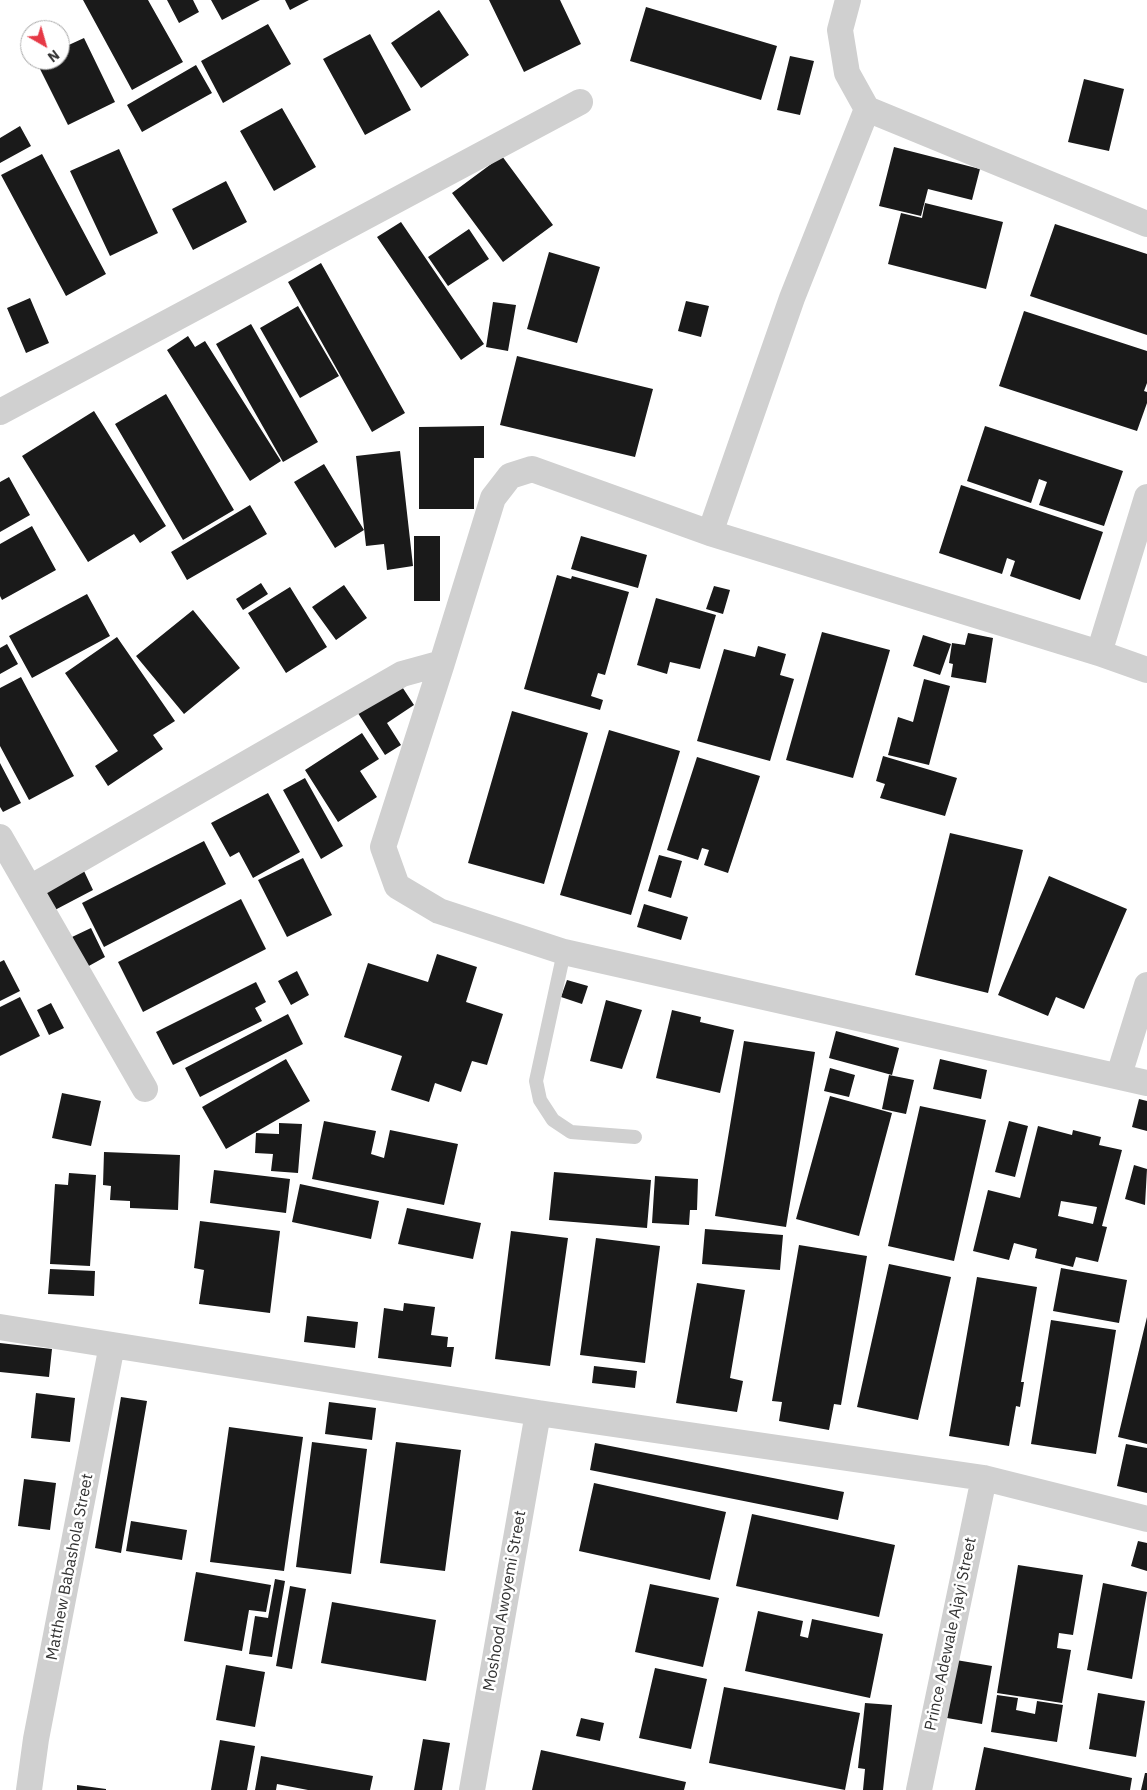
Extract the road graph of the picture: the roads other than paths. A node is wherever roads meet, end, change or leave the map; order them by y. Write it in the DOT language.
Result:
graph roads {
  1 [pos="848,0"];
  2 [pos="580,102"];
  3 [pos="867,109"];
  4 [pos="1147,224"];
  5 [pos="0,412"];
  6 [pos="1147,497"];
  7 [pos="710,533"];
  8 [pos="1099,653"];
  9 [pos="442,663"];
  10 [pos="1147,670"];
  11 [pos="0,837"];
  12 [pos="30,888"];
  13 [pos="564,952"];
  14 [pos="1147,985"];
  15 [pos="1119,1075"];
  16 [pos="1147,1083"];
  17 [pos="145,1089"];
  18 [pos="635,1137"];
  19 [pos="0,1326"];
  20 [pos="112,1345"];
  21 [pos="538,1413"];
  22 [pos="984,1478"];
  23 [pos="1147,1519"];
  24 [pos="29,1790"];
  25 [pos="472,1790"];
  26 [pos="918,1790"];
  1 -- 3 [label="street"];
  2 -- 5 [label="street"];
  3 -- 4 [label="street"];
  3 -- 7 [label="street"];
  6 -- 8 [label="street"];
  7 -- 8 [label="street"];
  7 -- 9 [label="street"];
  8 -- 10 [label="street"];
  9 -- 12 [label="street"];
  9 -- 13 [label="street"];
  11 -- 12 [label="street"];
  12 -- 17 [label="street"];
  13 -- 15 [label="street"];
  13 -- 18 [label="lane"];
  14 -- 15 [label="street"];
  15 -- 16 [label="street"];
  19 -- 20 [label="street"];
  20 -- 21 [label="street"];
  20 -- 24 [label="street, Matthew Babashola Street"];
  21 -- 22 [label="street"];
  21 -- 25 [label="street, Moshood Awoyemi Street"];
  22 -- 23 [label="street"];
  22 -- 26 [label="street, Prince Adewale Ajayi Street"];
}
